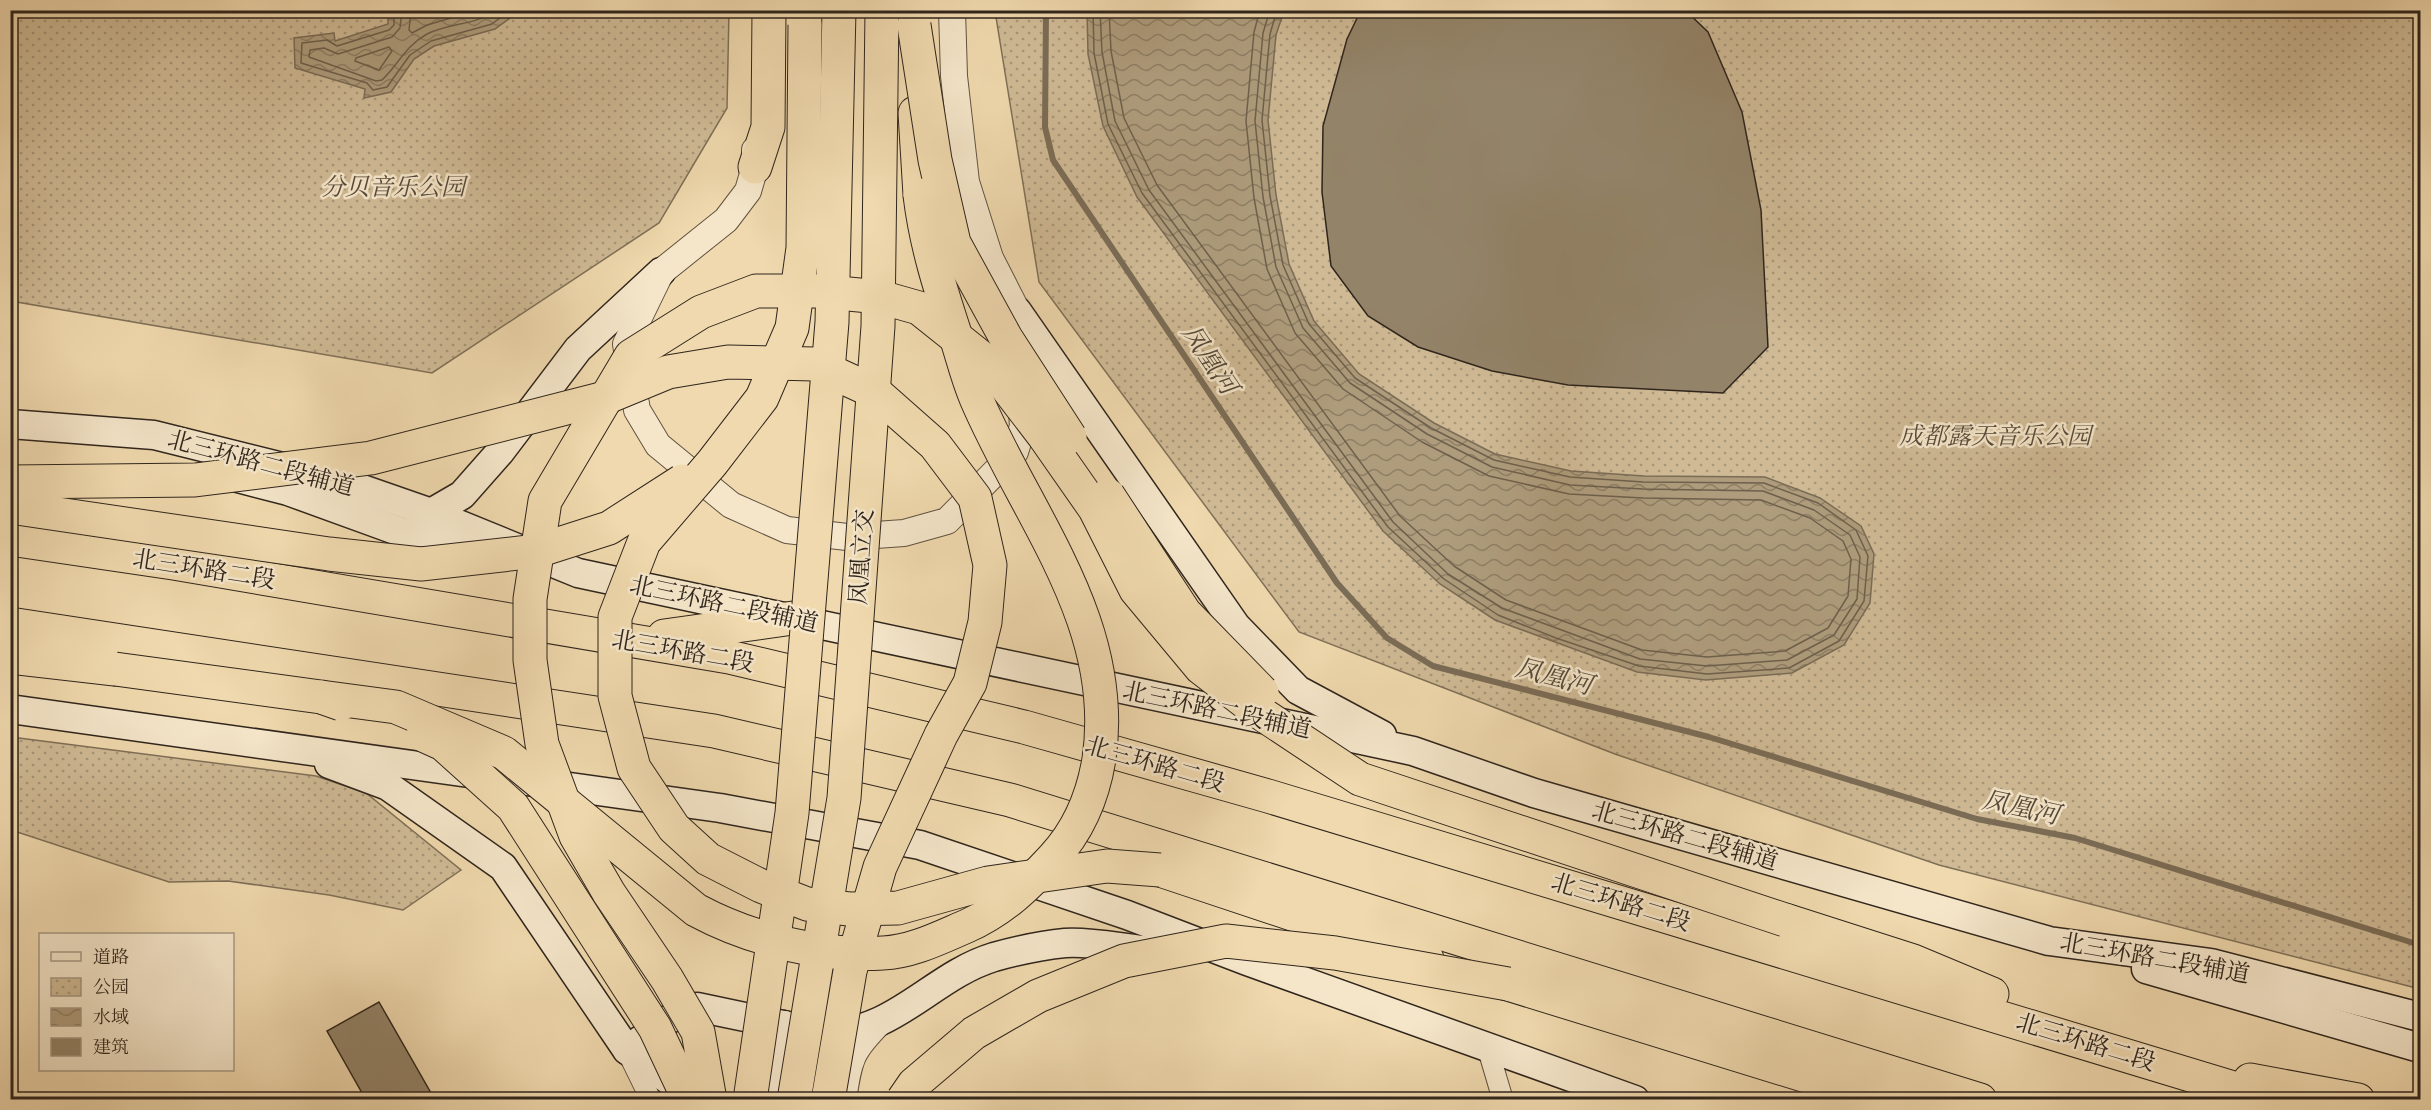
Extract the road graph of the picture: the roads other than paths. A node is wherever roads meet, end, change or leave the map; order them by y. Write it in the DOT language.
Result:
graph roads {
  1 [pos="754,10"];
  2 [pos="769,10"];
  3 [pos="839,10"];
  4 [pos="882,10"];
  5 [pos="952,10"];
  6 [pos="805,18"];
  7 [pos="914,18"];
  8 [pos="755,167"];
  9 [pos="661,272"];
  10 [pos="1017,311"];
  11 [pos="605,398"];
  12 [pos="10,425"];
  13 [pos="712,463"];
  14 [pos="10,482"];
  15 [pos="10,507"];
  16 [pos="431,513"];
  17 [pos="10,539"];
  18 [pos="578,573"];
  19 [pos="793,618"];
  20 [pos="10,624"];
  21 [pos="632,641"];
  22 [pos="10,657"];
  23 [pos="321,697"];
  24 [pos="10,709"];
  25 [pos="279,745"];
  26 [pos="1413,751"];
  27 [pos="1360,778"];
  28 [pos="2049,940"];
  29 [pos="1247,961"];
  30 [pos="1508,984"];
  31 [pos="2421,1017"];
  32 [pos="883,1022"];
  33 [pos="784,1025"];
  34 [pos="1486,1046"];
  35 [pos="2421,1048"];
  36 [pos="627,1050"];
  37 [pos="2154,1062"];
  38 [pos="651,1100"];
  39 [pos="689,1100"];
  40 [pos="694,1100"];
  41 [pos="710,1100"];
  42 [pos="750,1100"];
  43 [pos="774,1100"];
  44 [pos="794,1100"];
  45 [pos="828,1100"];
  46 [pos="846,1100"];
  47 [pos="903,1100"];
  48 [pos="1503,1100"];
  49 [pos="1635,1100"];
  50 [pos="1884,1100"];
  51 [pos="1980,1100"];
  52 [pos="2273,1100"];
  53 [pos="2358,1100"];
  1 -- 8 [label="street"];
  2 -- 8 [label="highway"];
  3 -- 42 [label="highway, 凤凰立交, bridge"];
  4 -- 44 [label="highway, 凤凰立交, bridge"];
  5 -- 10 [label="street"];
  6 -- 13 [label="highway, bridge"];
  7 -- 23 [label="highway, bridge"];
  7 -- 27 [label="highway, bridge"];
  8 -- 9 [label="street"];
  9 -- 10 [label="street"];
  9 -- 16 [label="main road"];
  10 -- 26 [label="main road"];
  11 -- 14 [label="highway, bridge"];
  11 -- 27 [label="highway, bridge"];
  11 -- 41 [label="highway, bridge"];
  11 -- 45 [label="highway, bridge"];
  12 -- 16 [label="main road, 北三环路二段辅道"];
  12 -- 18 [label="main road"];
  13 -- 15 [label="highway, bridge"];
  13 -- 30 [label="highway, bridge"];
  16 -- 18 [label="main road, 北三环路二段辅道"];
  17 -- 21 [label="highway, 北三环路二段"];
  18 -- 19 [label="main road, 北三环路二段辅道"];
  19 -- 21 [label="highway"];
  19 -- 26 [label="main road, 北三环路二段辅道"];
  20 -- 51 [label="highway"];
  21 -- 37 [label="highway, 北三环路二段"];
  22 -- 23 [label="highway, bridge"];
  23 -- 39 [label="highway, bridge"];
  24 -- 25 [label="main road"];
  25 -- 29 [label="main road"];
  25 -- 36 [label="main road"];
  26 -- 28 [label="main road, 北三环路二段辅道"];
  27 -- 37 [label="highway, bridge"];
  28 -- 31 [label="main road, 北三环路二段辅道"];
  28 -- 35 [label="main road"];
  29 -- 32 [label="main road"];
  29 -- 34 [label="main road"];
  30 -- 47 [label="highway, bridge"];
  30 -- 50 [label="highway"];
  32 -- 33 [label="main road"];
  32 -- 46 [label="street"];
  33 -- 36 [label="main road"];
  33 -- 43 [label="main road"];
  34 -- 48 [label="street"];
  34 -- 49 [label="main road"];
  36 -- 38 [label="street"];
  36 -- 40 [label="main road"];
  37 -- 52 [label="highway, 北三环路二段"];
  37 -- 53 [label="highway"];
}
